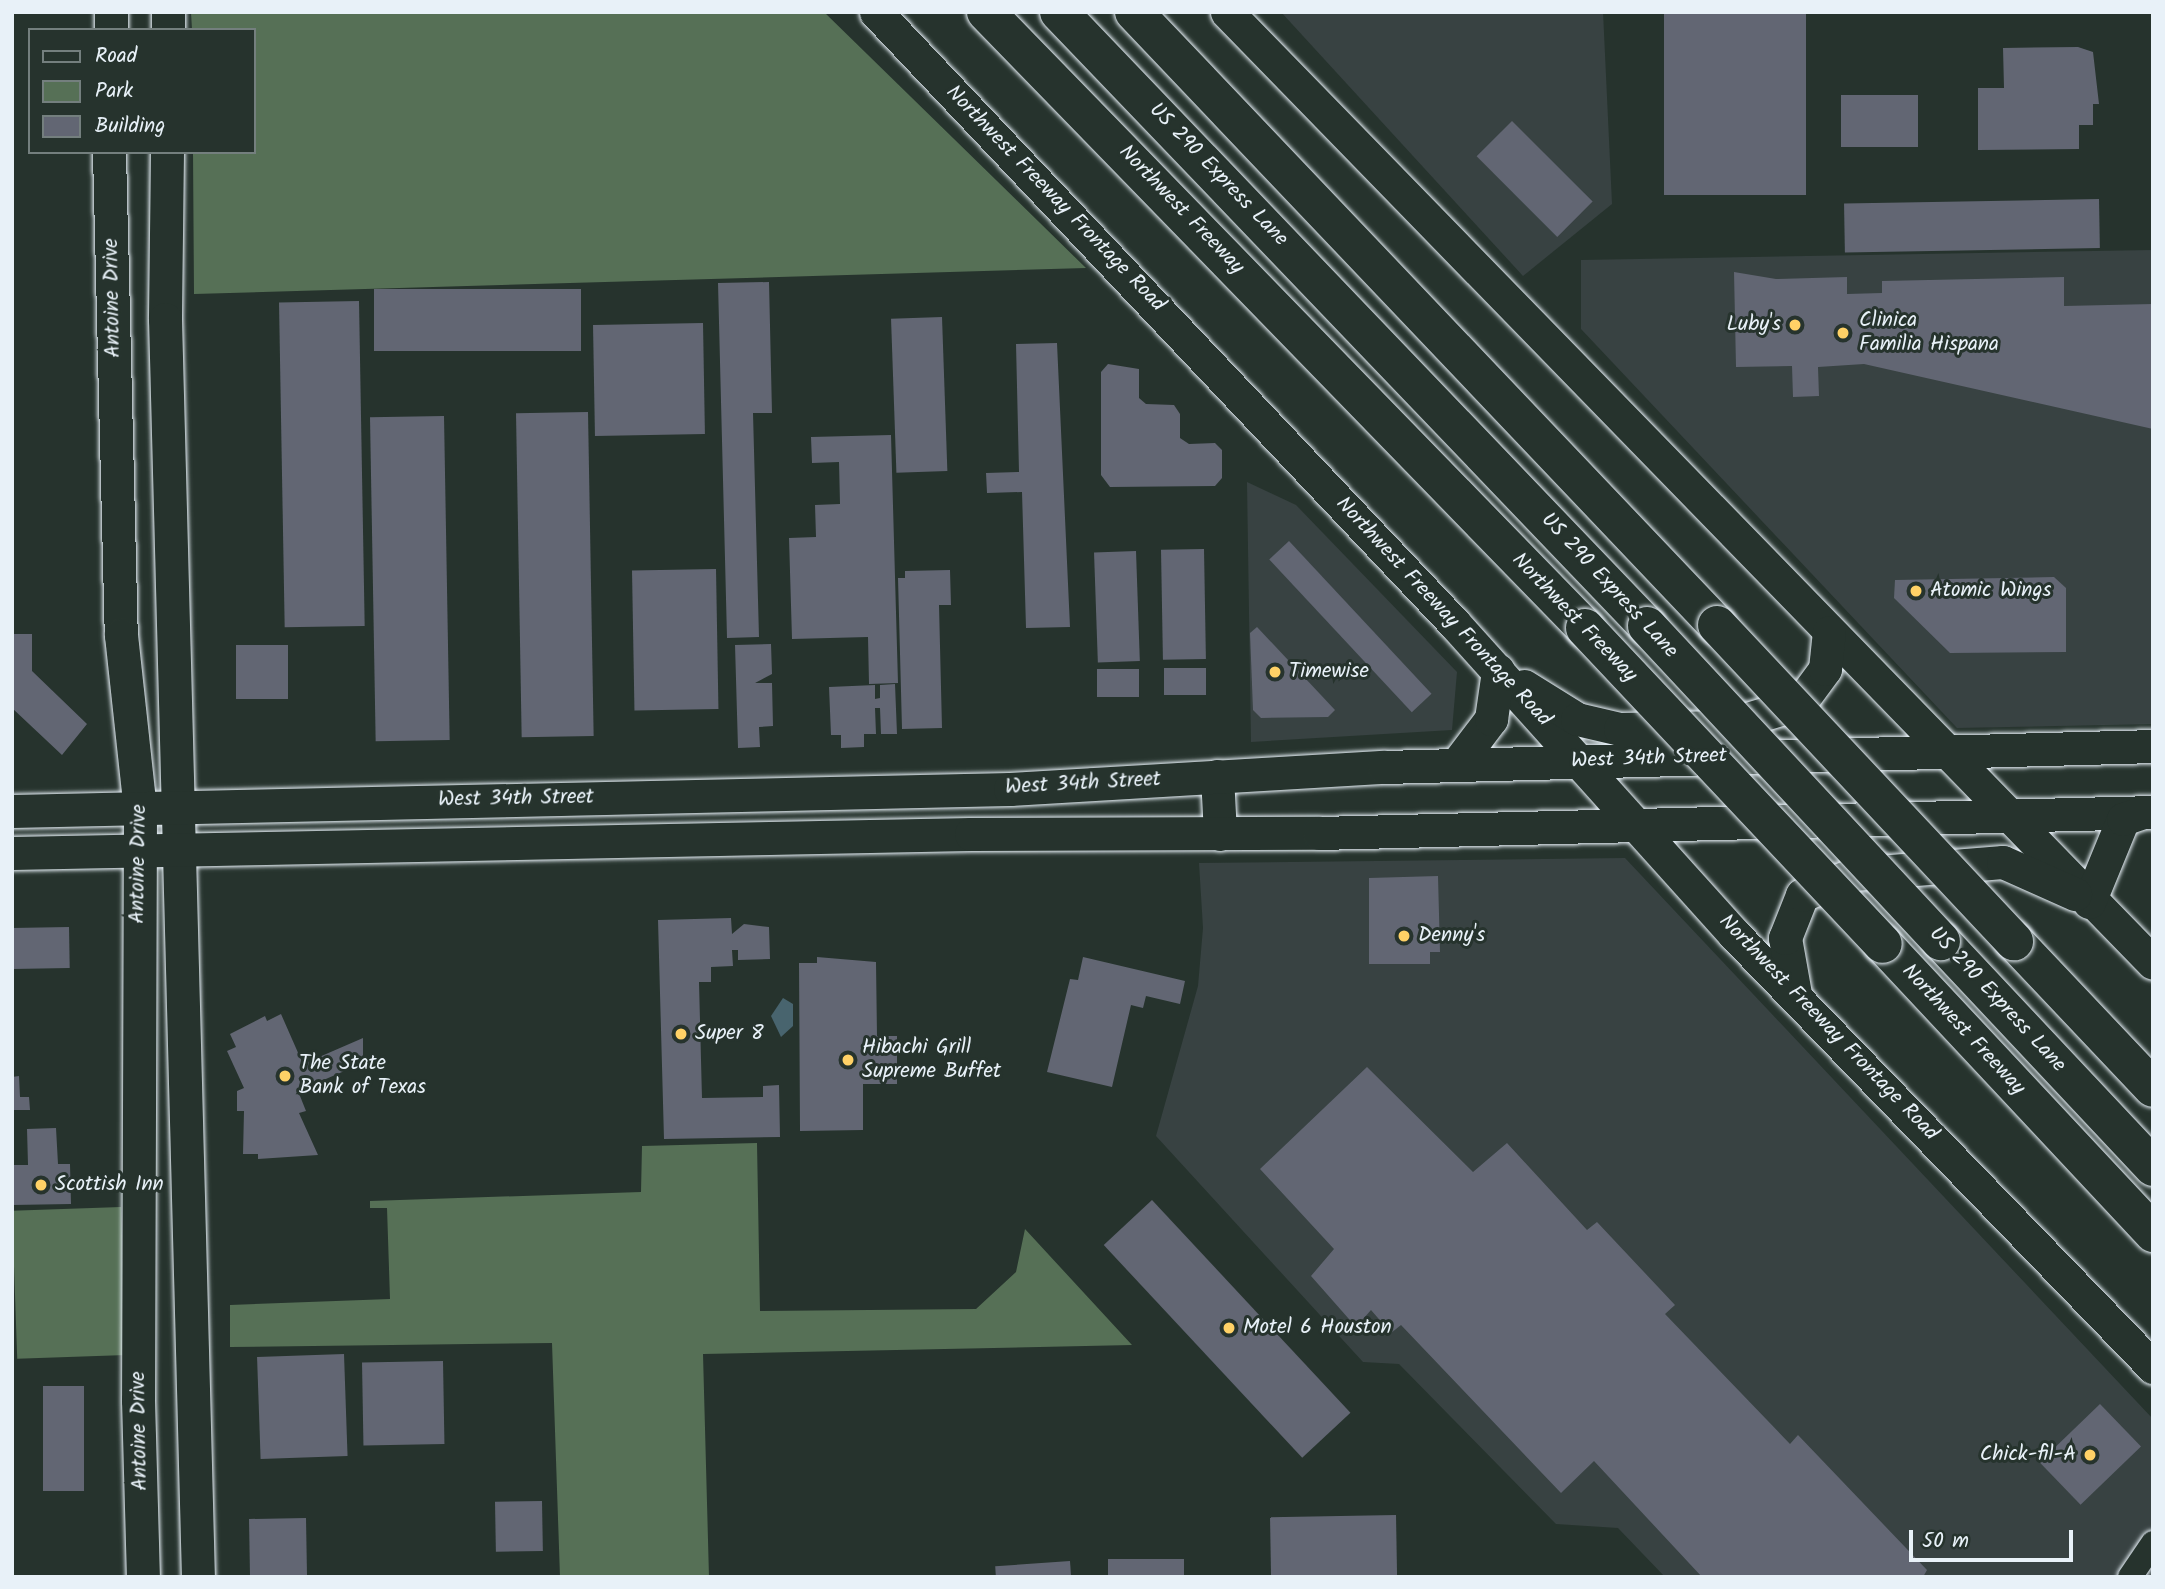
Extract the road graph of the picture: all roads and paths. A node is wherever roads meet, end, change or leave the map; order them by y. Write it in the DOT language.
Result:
graph roads {
  1 [pos="876,12"];
  2 [pos="986,12"];
  3 [pos="1059,12"];
  4 [pos="1134,12"];
  5 [pos="1227,12"];
  6 [pos="109,154"];
  7 [pos="167,154"];
  8 [pos="116,431"];
  9 [pos="168,431"];
  10 [pos="1829,632"];
  11 [pos="1498,671"];
  12 [pos="2153,746"];
  13 [pos="1948,748"];
  14 [pos="1579,762"];
  15 [pos="1456,765"];
  16 [pos="1217,776"];
  17 [pos="672,795"];
  18 [pos="177,808"];
  19 [pos="140,809"];
  20 [pos="12,811"];
  21 [pos="2148,812"];
  22 [pos="2014,817"];
  23 [pos="1640,826"];
  24 [pos="1220,834"];
  25 [pos="673,839"];
  26 [pos="137,851"];
  27 [pos="178,851"];
  28 [pos="12,853"];
  29 [pos="2089,902"];
  30 [pos="2153,964"];
  31 [pos="1795,994"];
  32 [pos="2151,1084"];
  33 [pos="2153,1167"];
  34 [pos="142,1172"];
  35 [pos="186,1172"];
  36 [pos="2153,1233"];
  37 [pos="2153,1367"];
  38 [pos="2153,1543"];
  39 [pos="143,1577"];
  40 [pos="198,1577"];
  41 [pos="2130,1577"];
  1 -- 11 [label="main road, Northwest Freeway Frontage Road"];
  2 -- 36 [label="highway, Northwest Freeway, bridge"];
  3 -- 33 [label="highway, US 290 Express Lane, bridge"];
  4 -- 32 [label="highway, bridge"];
  5 -- 10 [label="main road"];
  6 -- 8 [label="main road, Antoine Drive"];
  7 -- 9 [label="main road, Antoine Drive"];
  8 -- 9 [label="main road"];
  8 -- 19 [label="main road, Antoine Drive"];
  9 -- 18 [label="main road, Antoine Drive"];
  10 -- 11 [label="main road"];
  10 -- 13 [label="main road"];
  11 -- 14 [label="main road, Northwest Freeway Frontage Road"];
  11 -- 15 [label="main road"];
  12 -- 13 [label="main road, West 34th Street"];
  13 -- 14 [label="main road, West 34th Street"];
  13 -- 22 [label="main road"];
  14 -- 15 [label="main road, West 34th Street"];
  14 -- 23 [label="main road, Northwest Freeway Frontage Road"];
  15 -- 16 [label="main road, West 34th Street"];
  16 -- 17 [label="main road, West 34th Street"];
  16 -- 24 [label="main road"];
  17 -- 18 [label="main road, West 34th Street"];
  17 -- 25 [label="main road"];
  18 -- 19 [label="main road, West 34th Street"];
  18 -- 27 [label="main road, Antoine Drive"];
  19 -- 20 [label="main road, West 34th Street"];
  19 -- 26 [label="main road, Antoine Drive"];
  21 -- 22 [label="main road, West 34th Street"];
  21 -- 29 [label="main road"];
  22 -- 23 [label="main road, West 34th Street"];
  22 -- 29 [label="main road"];
  23 -- 24 [label="main road, West 34th Street"];
  23 -- 31 [label="main road, Northwest Freeway Frontage Road"];
  24 -- 25 [label="main road, West 34th Street"];
  25 -- 27 [label="main road, West 34th Street"];
  26 -- 27 [label="main road, West 34th Street"];
  26 -- 28 [label="main road, West 34th Street"];
  26 -- 34 [label="main road, Antoine Drive"];
  27 -- 35 [label="main road, Antoine Drive"];
  29 -- 30 [label="main road"];
  29 -- 31 [label="main road"];
  31 -- 37 [label="main road, Northwest Freeway Frontage Road"];
  34 -- 35 [label="main road"];
  34 -- 39 [label="main road, Antoine Drive"];
  35 -- 40 [label="main road, Antoine Drive"];
  38 -- 41 [label="street"];
}
